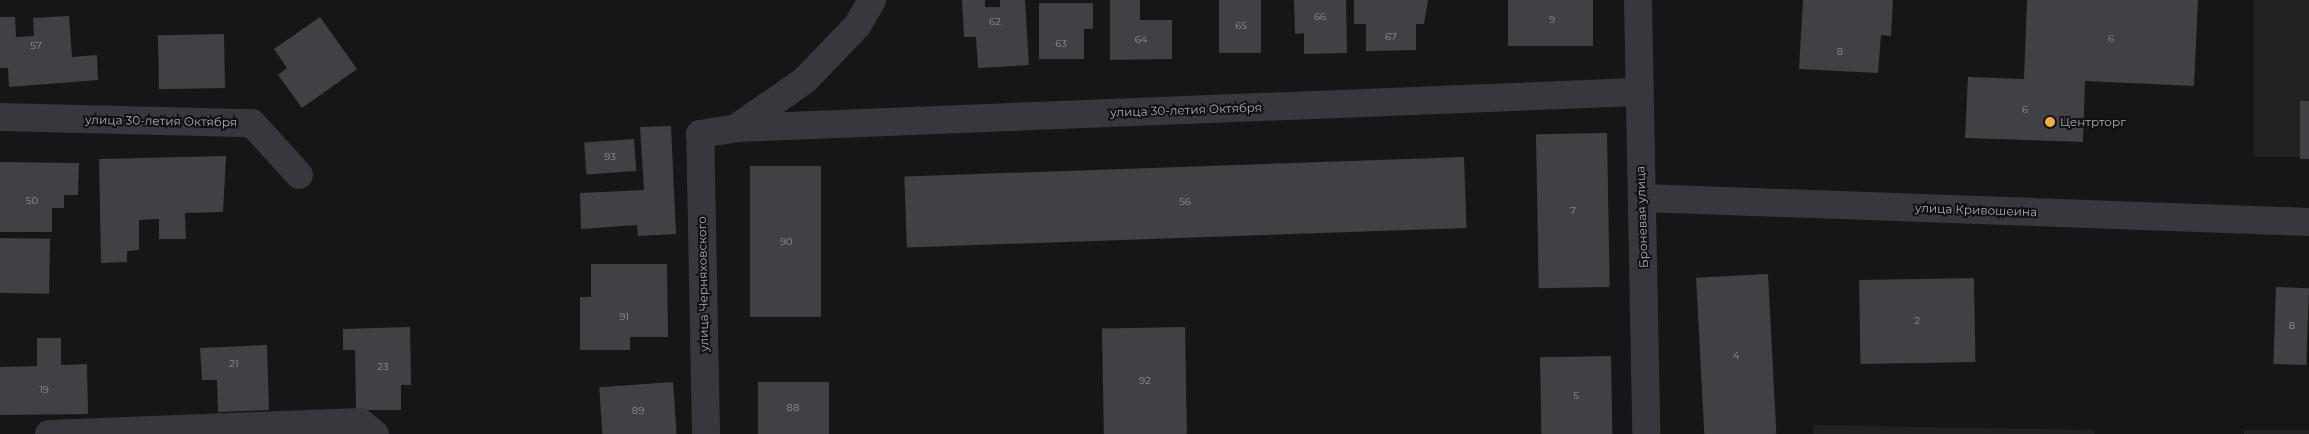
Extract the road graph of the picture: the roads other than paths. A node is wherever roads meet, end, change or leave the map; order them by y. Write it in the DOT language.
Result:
graph roads {
  1 [pos="872,0"];
  2 [pos="1638,0"];
  3 [pos="1636,92"];
  4 [pos="0,117"];
  5 [pos="736,128"];
  6 [pos="700,134"];
  7 [pos="299,174"];
  8 [pos="1642,198"];
  9 [pos="2309,222"];
  10 [pos="49,434"];
  11 [pos="375,434"];
  12 [pos="706,434"];
  13 [pos="1646,434"];
  1 -- 5 [label="street, улица 30-летия Октября"];
  2 -- 3 [label="street, Броневая улица"];
  3 -- 5 [label="street, улица 30-летия Октября"];
  3 -- 8 [label="street, Броневая улица"];
  4 -- 7 [label="street, улица 30-летия Октября"];
  5 -- 6 [label="street, улица 30-летия Октября"];
  6 -- 12 [label="street, улица Черняховского"];
  8 -- 9 [label="street, улица Кривошеина"];
  8 -- 13 [label="street, Броневая улица"];
  10 -- 11 [label="street"];
}
